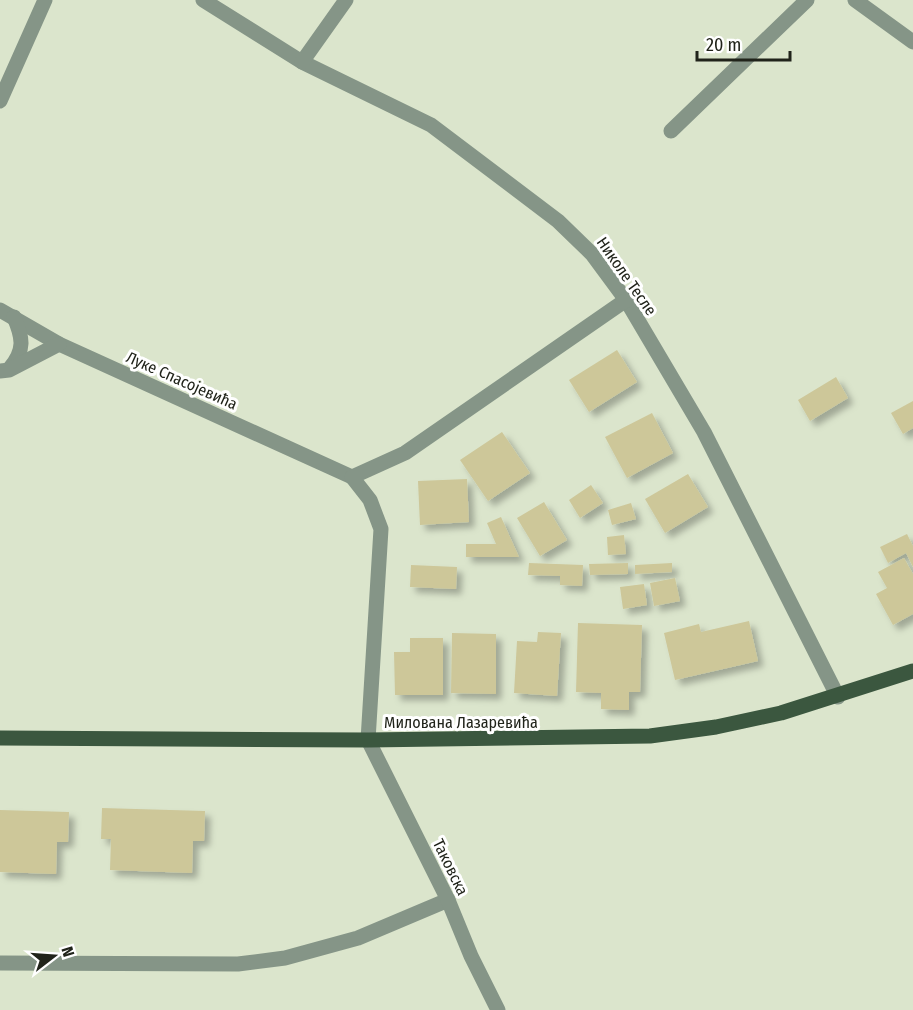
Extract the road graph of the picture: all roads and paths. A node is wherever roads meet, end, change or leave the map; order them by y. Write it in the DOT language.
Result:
graph roads {
  1 [pos="45,0"];
  2 [pos="203,0"];
  3 [pos="346,0"];
  4 [pos="807,0"];
  5 [pos="855,0"];
  6 [pos="913,42"];
  7 [pos="302,62"];
  8 [pos="0,101"];
  9 [pos="671,131"];
  10 [pos="626,300"];
  11 [pos="7,313"];
  12 [pos="59,344"];
  13 [pos="4,370"];
  14 [pos="352,477"];
  15 [pos="913,671"];
  16 [pos="838,697"];
  17 [pos="0,738"];
  18 [pos="368,740"];
  19 [pos="448,900"];
  20 [pos="0,963"];
  21 [pos="498,1010"];
  1 -- 8 [label="street"];
  2 -- 7 [label="street, Николе Тесле"];
  3 -- 7 [label="street"];
  4 -- 9 [label="street"];
  5 -- 6 [label="street"];
  7 -- 10 [label="street, Николе Тесле"];
  10 -- 14 [label="street"];
  10 -- 16 [label="street, Николе Тесле"];
  11 -- 12 [label="street, Луке Спасојевића"];
  11 -- 13 [label="street"];
  12 -- 13 [label="street"];
  12 -- 14 [label="street, Луке Спасојевића"];
  14 -- 18 [label="street, Луке Спасојевића"];
  15 -- 16 [label="main road, Милована Лазаревића"];
  16 -- 18 [label="main road, Милована Лазаревића"];
  17 -- 18 [label="main road, Милована Лазаревића"];
  18 -- 19 [label="street, Таковска"];
  19 -- 20 [label="street"];
  19 -- 21 [label="street, Таковска"];
}
